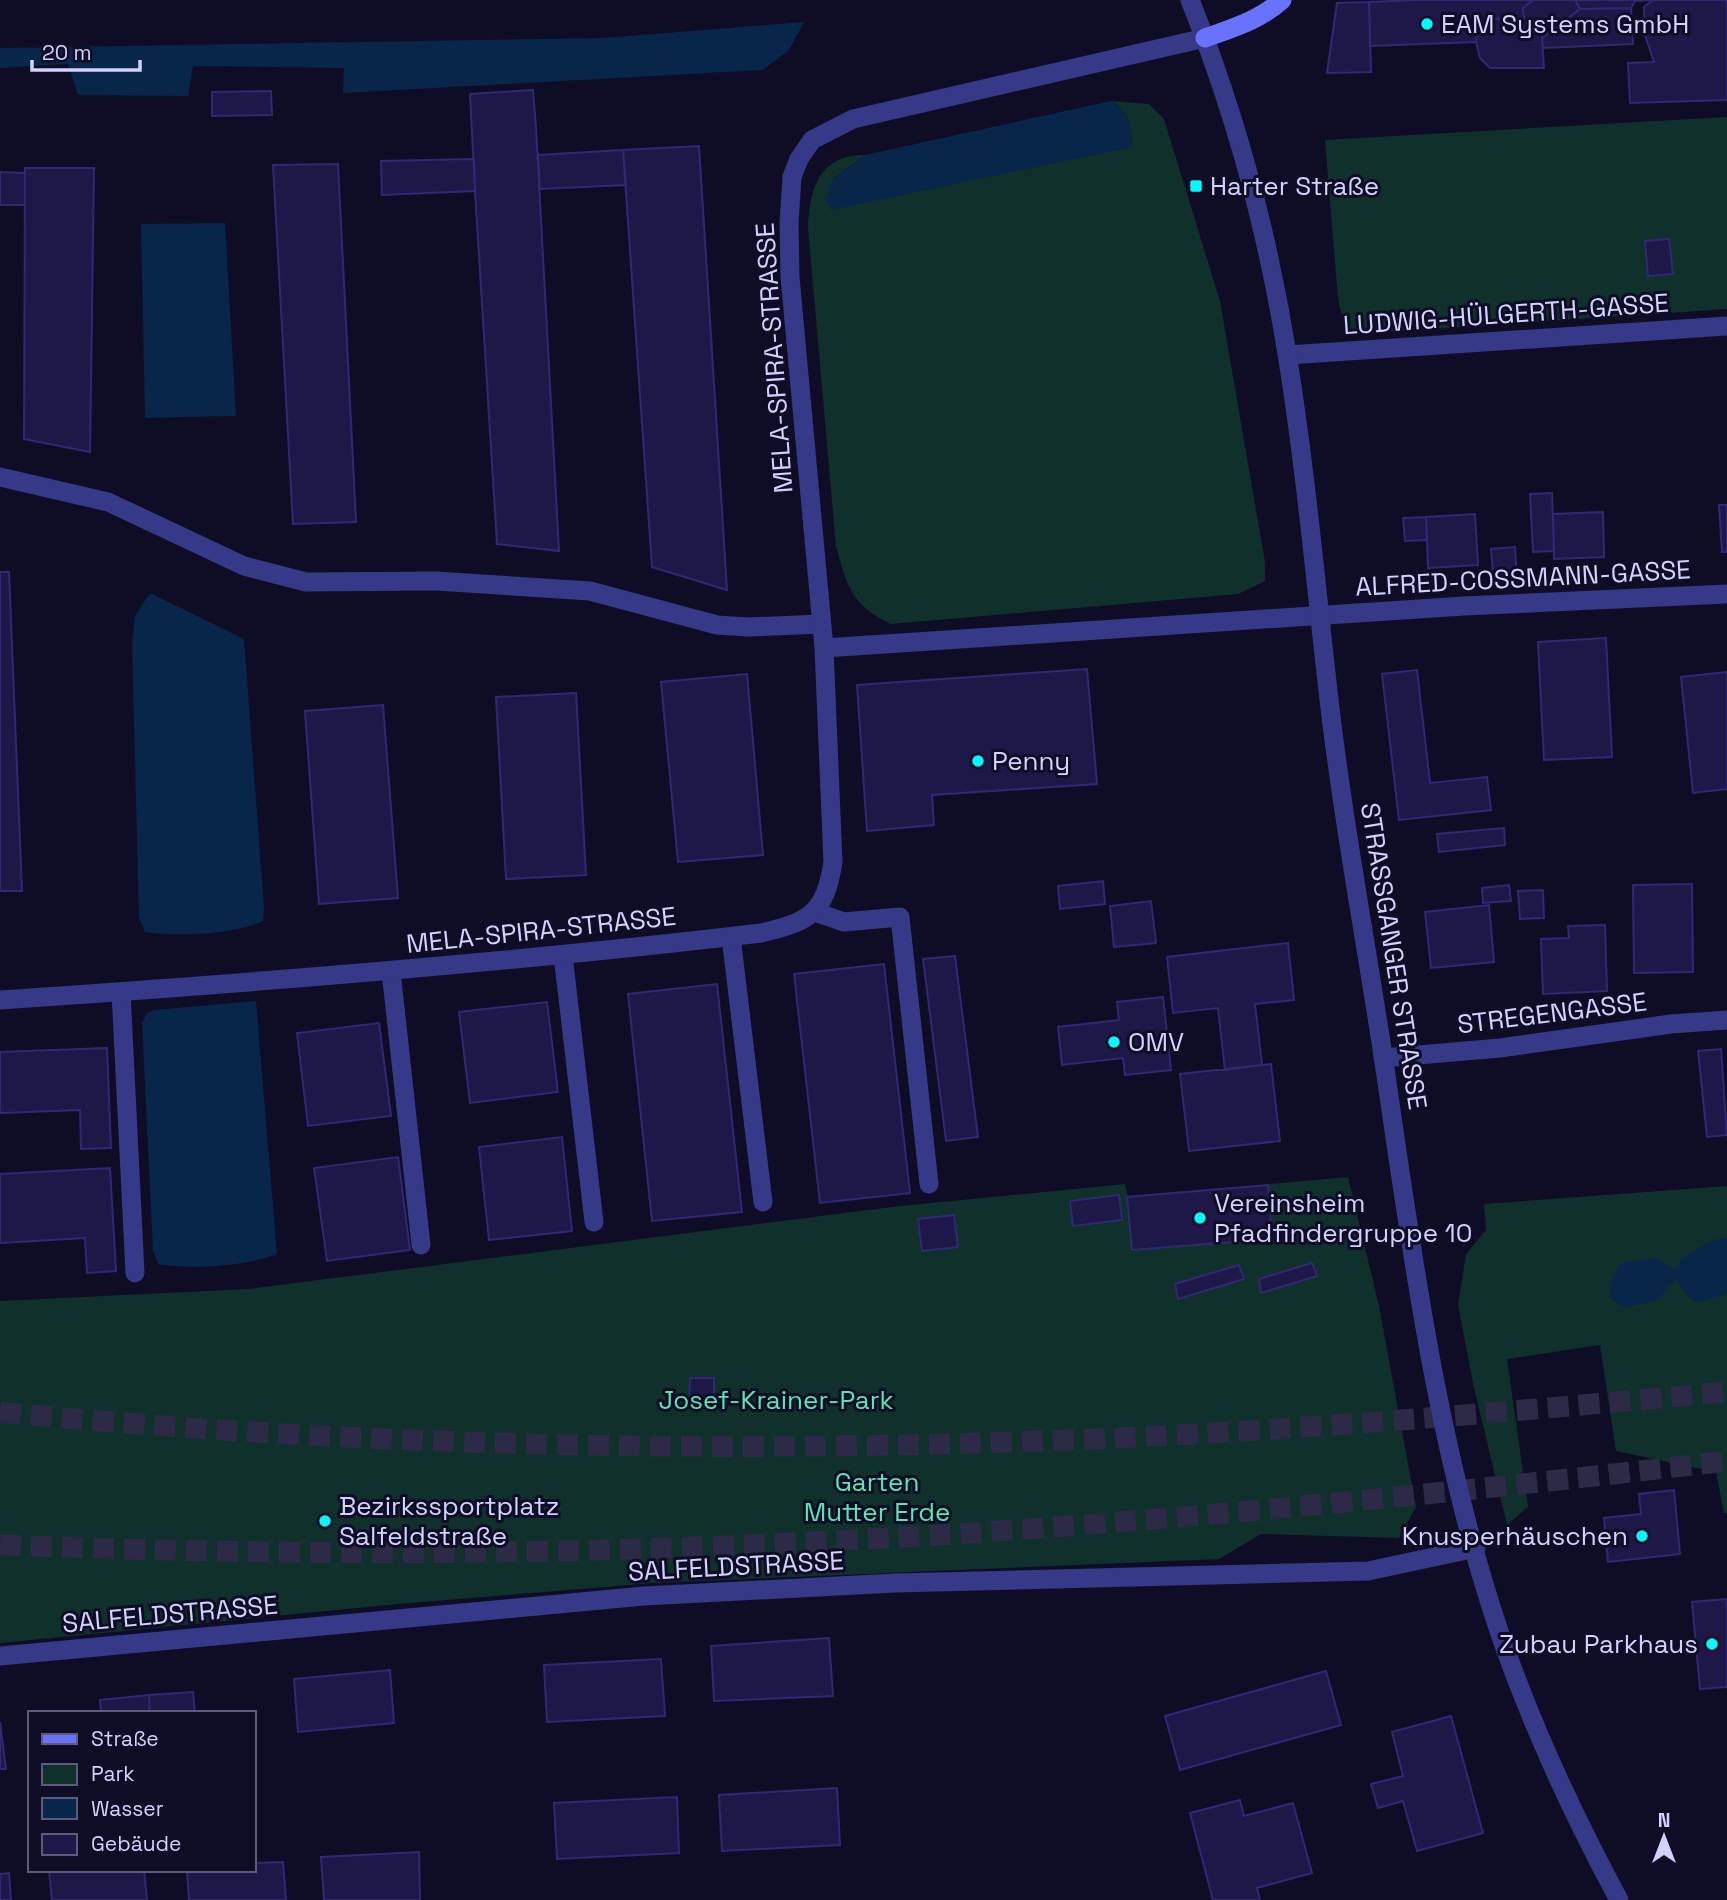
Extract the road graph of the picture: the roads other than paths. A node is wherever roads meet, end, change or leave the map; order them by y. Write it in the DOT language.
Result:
graph roads {
  1 [pos="1190,0"];
  2 [pos="1282,0"];
  3 [pos="1205,38"];
  4 [pos="1727,326"];
  5 [pos="1288,355"];
  6 [pos="0,477"];
  7 [pos="1727,594"];
  8 [pos="1321,615"];
  9 [pos="821,624"];
  10 [pos="824,648"];
  11 [pos="815,912"];
  12 [pos="731,937"];
  13 [pos="563,955"];
  14 [pos="391,971"];
  15 [pos="121,992"];
  16 [pos="0,1000"];
  17 [pos="1727,1020"];
  18 [pos="1383,1058"];
  19 [pos="929,1184"];
  20 [pos="763,1202"];
  21 [pos="594,1223"];
  22 [pos="421,1245"];
  23 [pos="135,1273"];
  24 [pos="1475,1548"];
  25 [pos="0,1656"];
  26 [pos="1619,1900"];
  1 -- 3 [label="street, STRASSGANGER STRASSE"];
  2 -- 3 [label="main road"];
  3 -- 5 [label="street, STRASSGANGER STRASSE"];
  3 -- 9 [label="street, MELA-SPIRA-STRASSE"];
  4 -- 5 [label="street, LUDWIG-HÜLGERTH-GASSE"];
  5 -- 8 [label="street, STRASSGANGER STRASSE"];
  6 -- 9 [label="street"];
  7 -- 8 [label="street, ALFRED-COSSMANN-GASSE"];
  8 -- 10 [label="street"];
  8 -- 18 [label="street, STRASSGANGER STRASSE"];
  9 -- 10 [label="street, MELA-SPIRA-STRASSE"];
  10 -- 11 [label="street, MELA-SPIRA-STRASSE"];
  11 -- 12 [label="street, MELA-SPIRA-STRASSE"];
  11 -- 19 [label="street"];
  12 -- 13 [label="street, MELA-SPIRA-STRASSE"];
  12 -- 20 [label="street"];
  13 -- 14 [label="street, MELA-SPIRA-STRASSE"];
  13 -- 21 [label="street"];
  14 -- 15 [label="street, MELA-SPIRA-STRASSE"];
  14 -- 22 [label="street"];
  15 -- 16 [label="street, MELA-SPIRA-STRASSE"];
  15 -- 23 [label="street"];
  17 -- 18 [label="street, STREGENGASSE"];
  18 -- 24 [label="street, STRASSGANGER STRASSE"];
  24 -- 25 [label="street, SALFELDSTRASSE"];
  24 -- 26 [label="street, STRASSGANGER STRASSE"];
}
